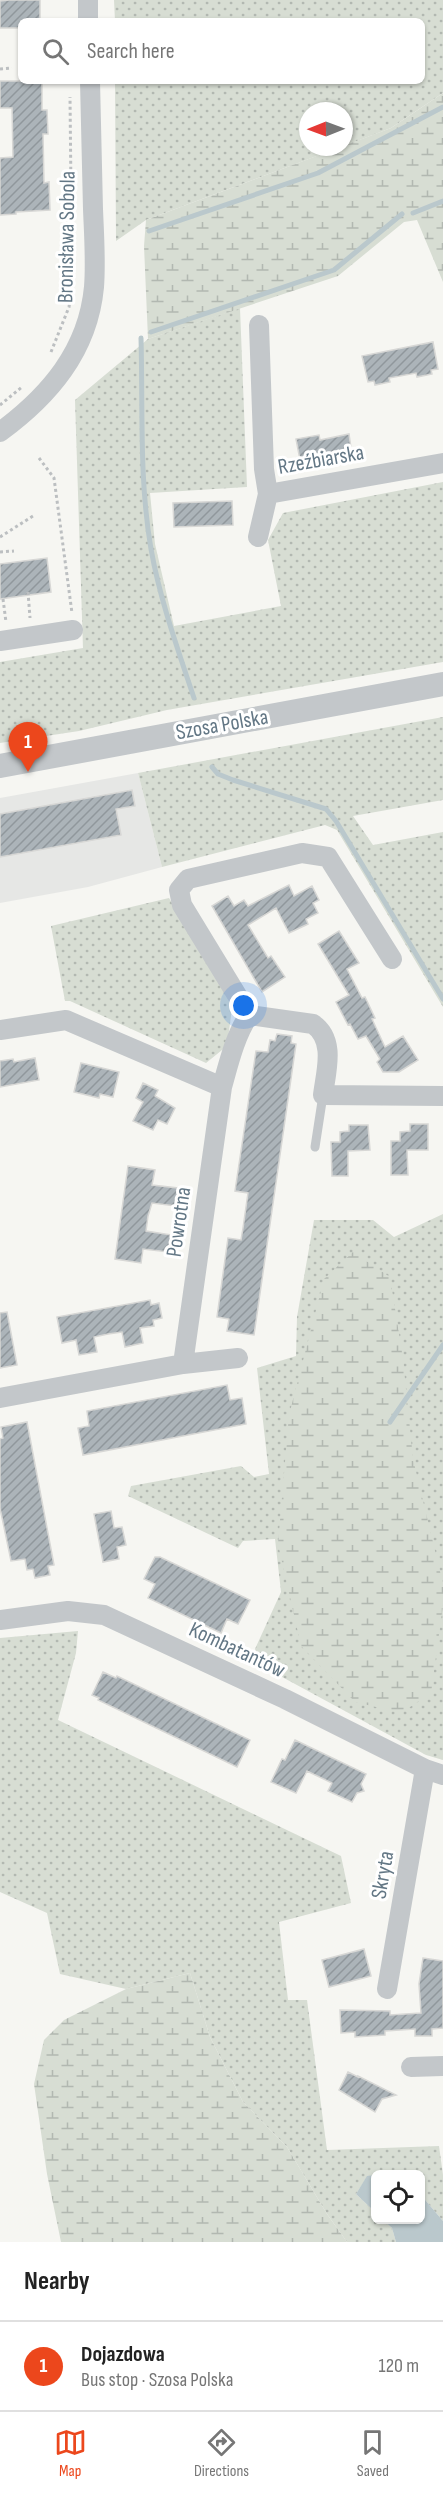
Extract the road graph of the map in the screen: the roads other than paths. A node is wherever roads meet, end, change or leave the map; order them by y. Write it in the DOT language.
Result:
graph roads {
  1 [pos="88,0"];
  2 [pos="88,18"];
  3 [pos="90,84"];
  4 [pos="260,325"];
  5 [pos="0,432"];
  6 [pos="443,463"];
  7 [pos="268,494"];
  8 [pos="258,537"];
  9 [pos="73,625"];
  10 [pos="3,635"];
  11 [pos="443,684"];
  12 [pos="0,766"];
  13 [pos="392,959"];
  14 [pos="249,1015"];
  15 [pos="0,1030"];
  16 [pos="222,1087"];
  17 [pos="323,1095"];
  18 [pos="443,1096"];
  19 [pos="315,1147"];
  20 [pos="238,1358"];
  21 [pos="183,1364"];
  22 [pos="0,1398"];
  23 [pos="0,1620"];
  24 [pos="434,1772"];
  25 [pos="387,1989"];
  26 [pos="443,2066"];
  27 [pos="411,2067"];
  1 -- 2 [label="street"];
  3 -- 5 [label="street, Bronisława Sobola"];
  4 -- 7 [label="street, Rzeźbiarska"];
  6 -- 7 [label="street, Rzeźbiarska"];
  7 -- 8 [label="street"];
  9 -- 10 [label="street"];
  11 -- 12 [label="street, Szosa Polska"];
  13 -- 14 [label="street"];
  14 -- 16 [label="street, Powrotna"];
  14 -- 17 [label="street"];
  15 -- 16 [label="street"];
  16 -- 21 [label="street, Powrotna"];
  17 -- 18 [label="street"];
  17 -- 19 [label="lane"];
  20 -- 21 [label="street"];
  21 -- 22 [label="street"];
  23 -- 24 [label="street, Kombatantów"];
  24 -- 25 [label="street, Skryta"];
  26 -- 27 [label="street"];
}
